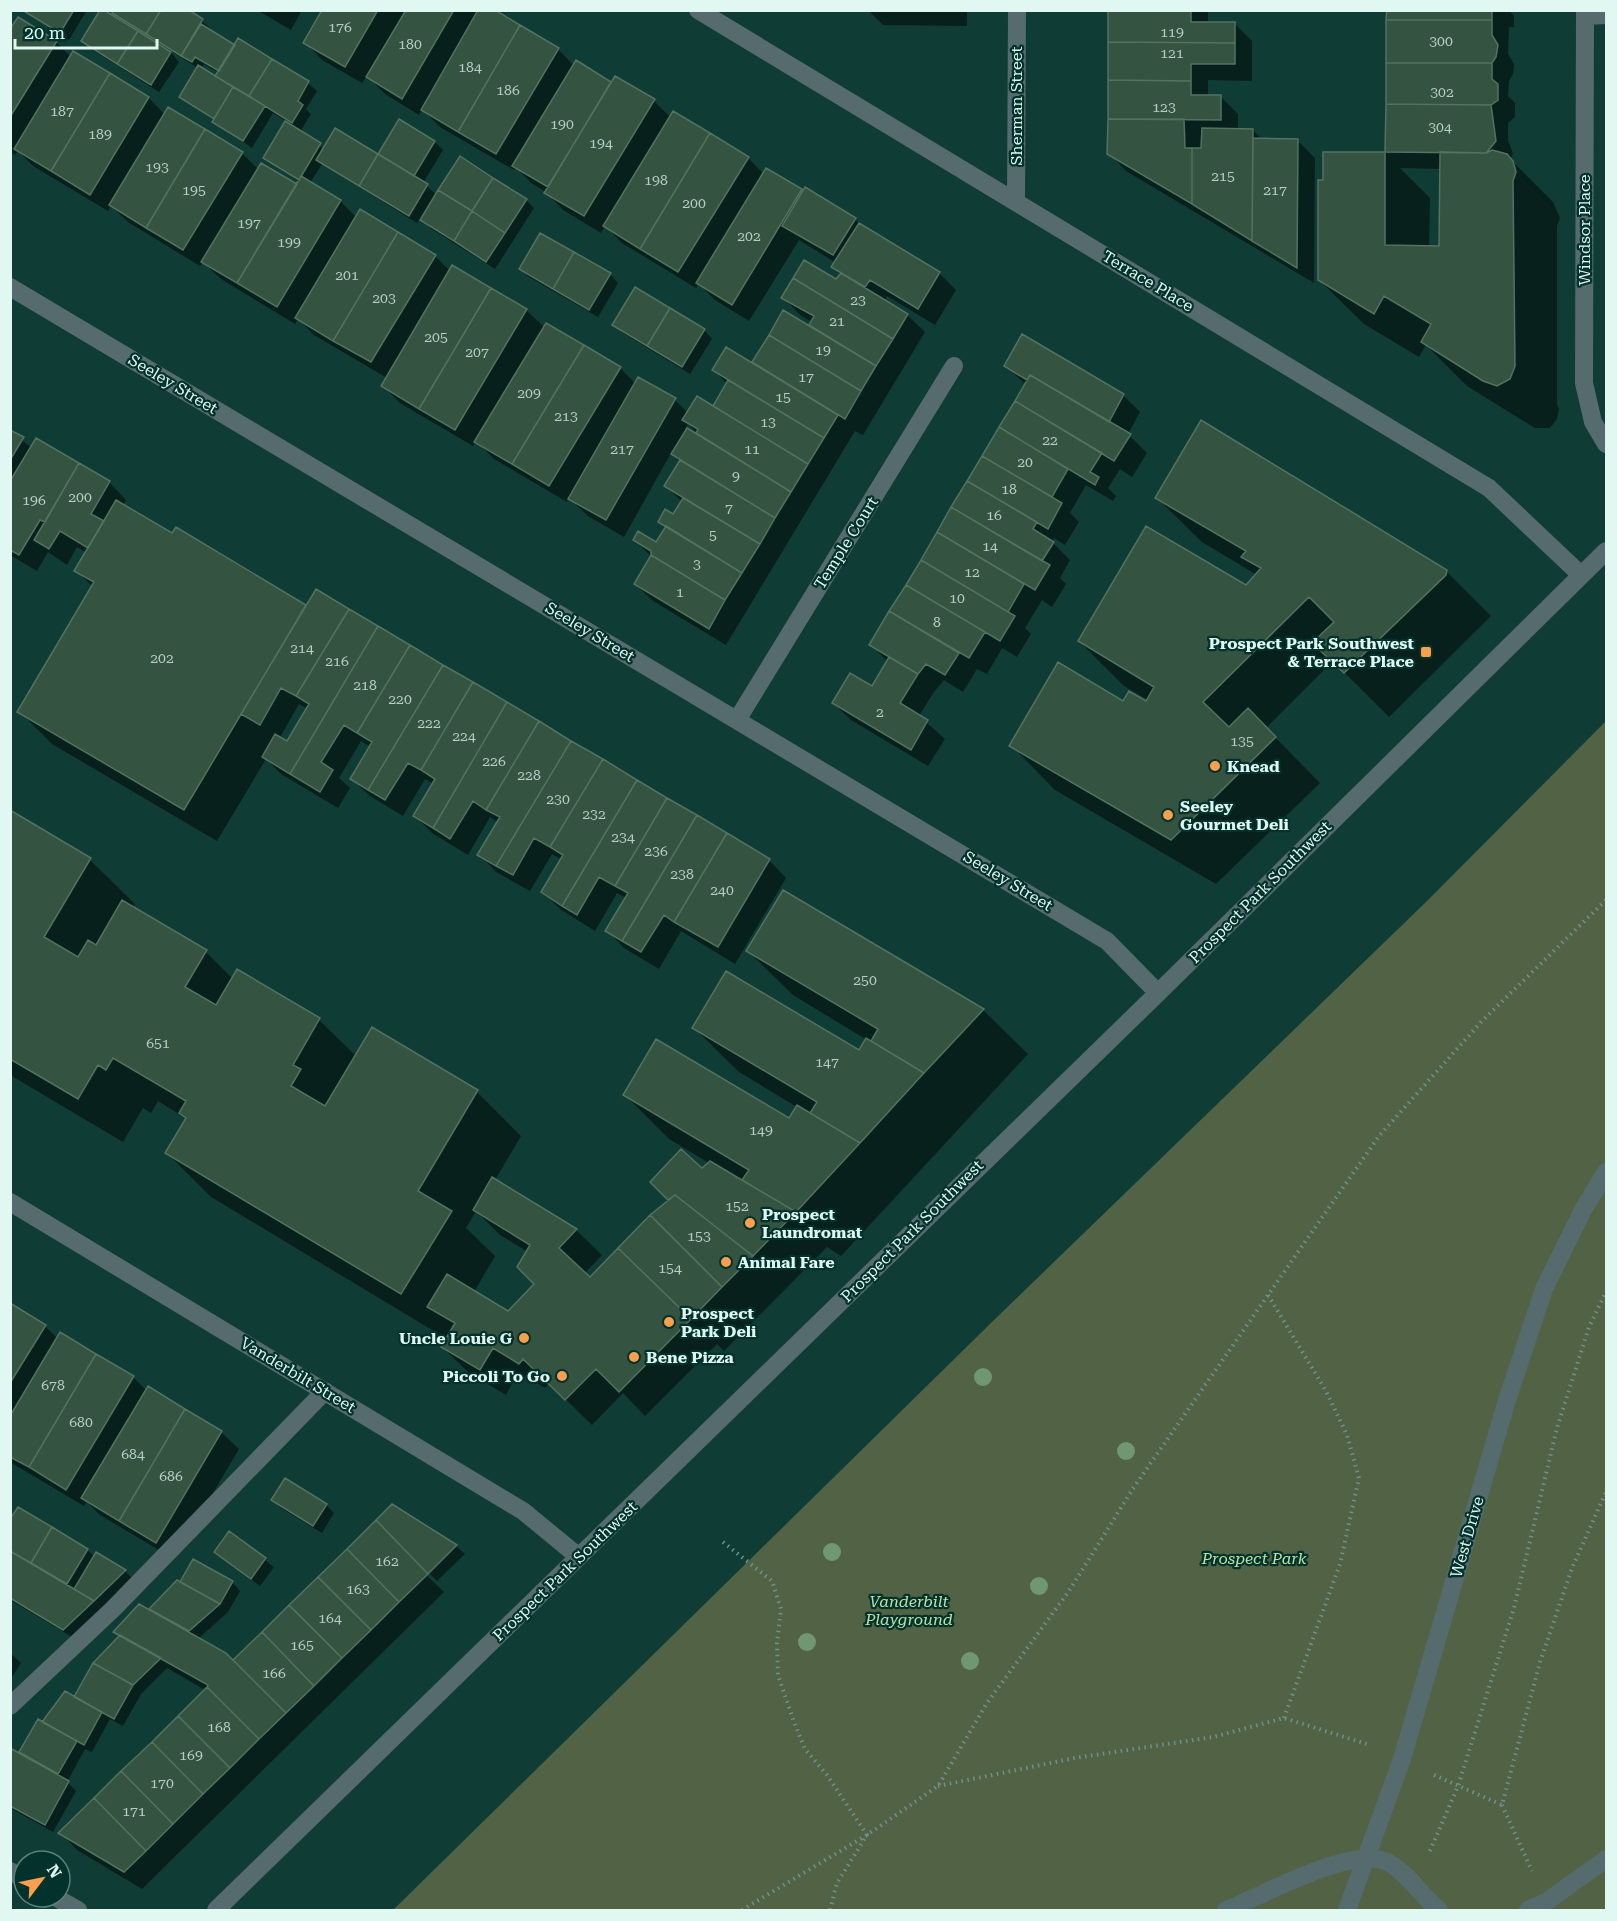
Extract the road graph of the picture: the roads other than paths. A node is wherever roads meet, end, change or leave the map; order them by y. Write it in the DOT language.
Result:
graph roads {
  1 [pos="698,10"];
  2 [pos="1017,10"];
  3 [pos="1585,13"];
  4 [pos="1606,15"];
  5 [pos="1016,201"];
  6 [pos="10,287"];
  7 [pos="954,366"];
  8 [pos="1606,444"];
  9 [pos="1606,551"];
  10 [pos="1581,575"];
  11 [pos="737,720"];
  12 [pos="1158,993"];
  13 [pos="1606,1172"];
  14 [pos="10,1202"];
  15 [pos="325,1391"];
  16 [pos="579,1557"];
  17 [pos="10,1706"];
  18 [pos="1366,1856"];
  19 [pos="1606,1859"];
  20 [pos="216,1911"];
  21 [pos="1226,1911"];
  22 [pos="1347,1911"];
  23 [pos="1438,1911"];
  24 [pos="1528,1911"];
  1 -- 5 [label="street, Terrace Place"];
  2 -- 5 [label="street, Sherman Street"];
  3 -- 4 [label="street"];
  3 -- 8 [label="street, Windsor Place"];
  5 -- 10 [label="street, Terrace Place"];
  6 -- 11 [label="street, Seeley Street"];
  7 -- 11 [label="street, Temple Court"];
  9 -- 10 [label="street, Prospect Park Southwest"];
  10 -- 12 [label="street, Prospect Park Southwest"];
  11 -- 12 [label="street, Seeley Street"];
  12 -- 16 [label="street, Prospect Park Southwest"];
  13 -- 18 [label="street, West Drive"];
  14 -- 15 [label="street, Vanderbilt Street"];
  15 -- 16 [label="street, Vanderbilt Street"];
  15 -- 17 [label="street"];
  16 -- 20 [label="street, Prospect Park Southwest"];
  18 -- 21 [label="street"];
  18 -- 22 [label="street, West Drive"];
  18 -- 23 [label="street"];
  19 -- 24 [label="street"];
}
